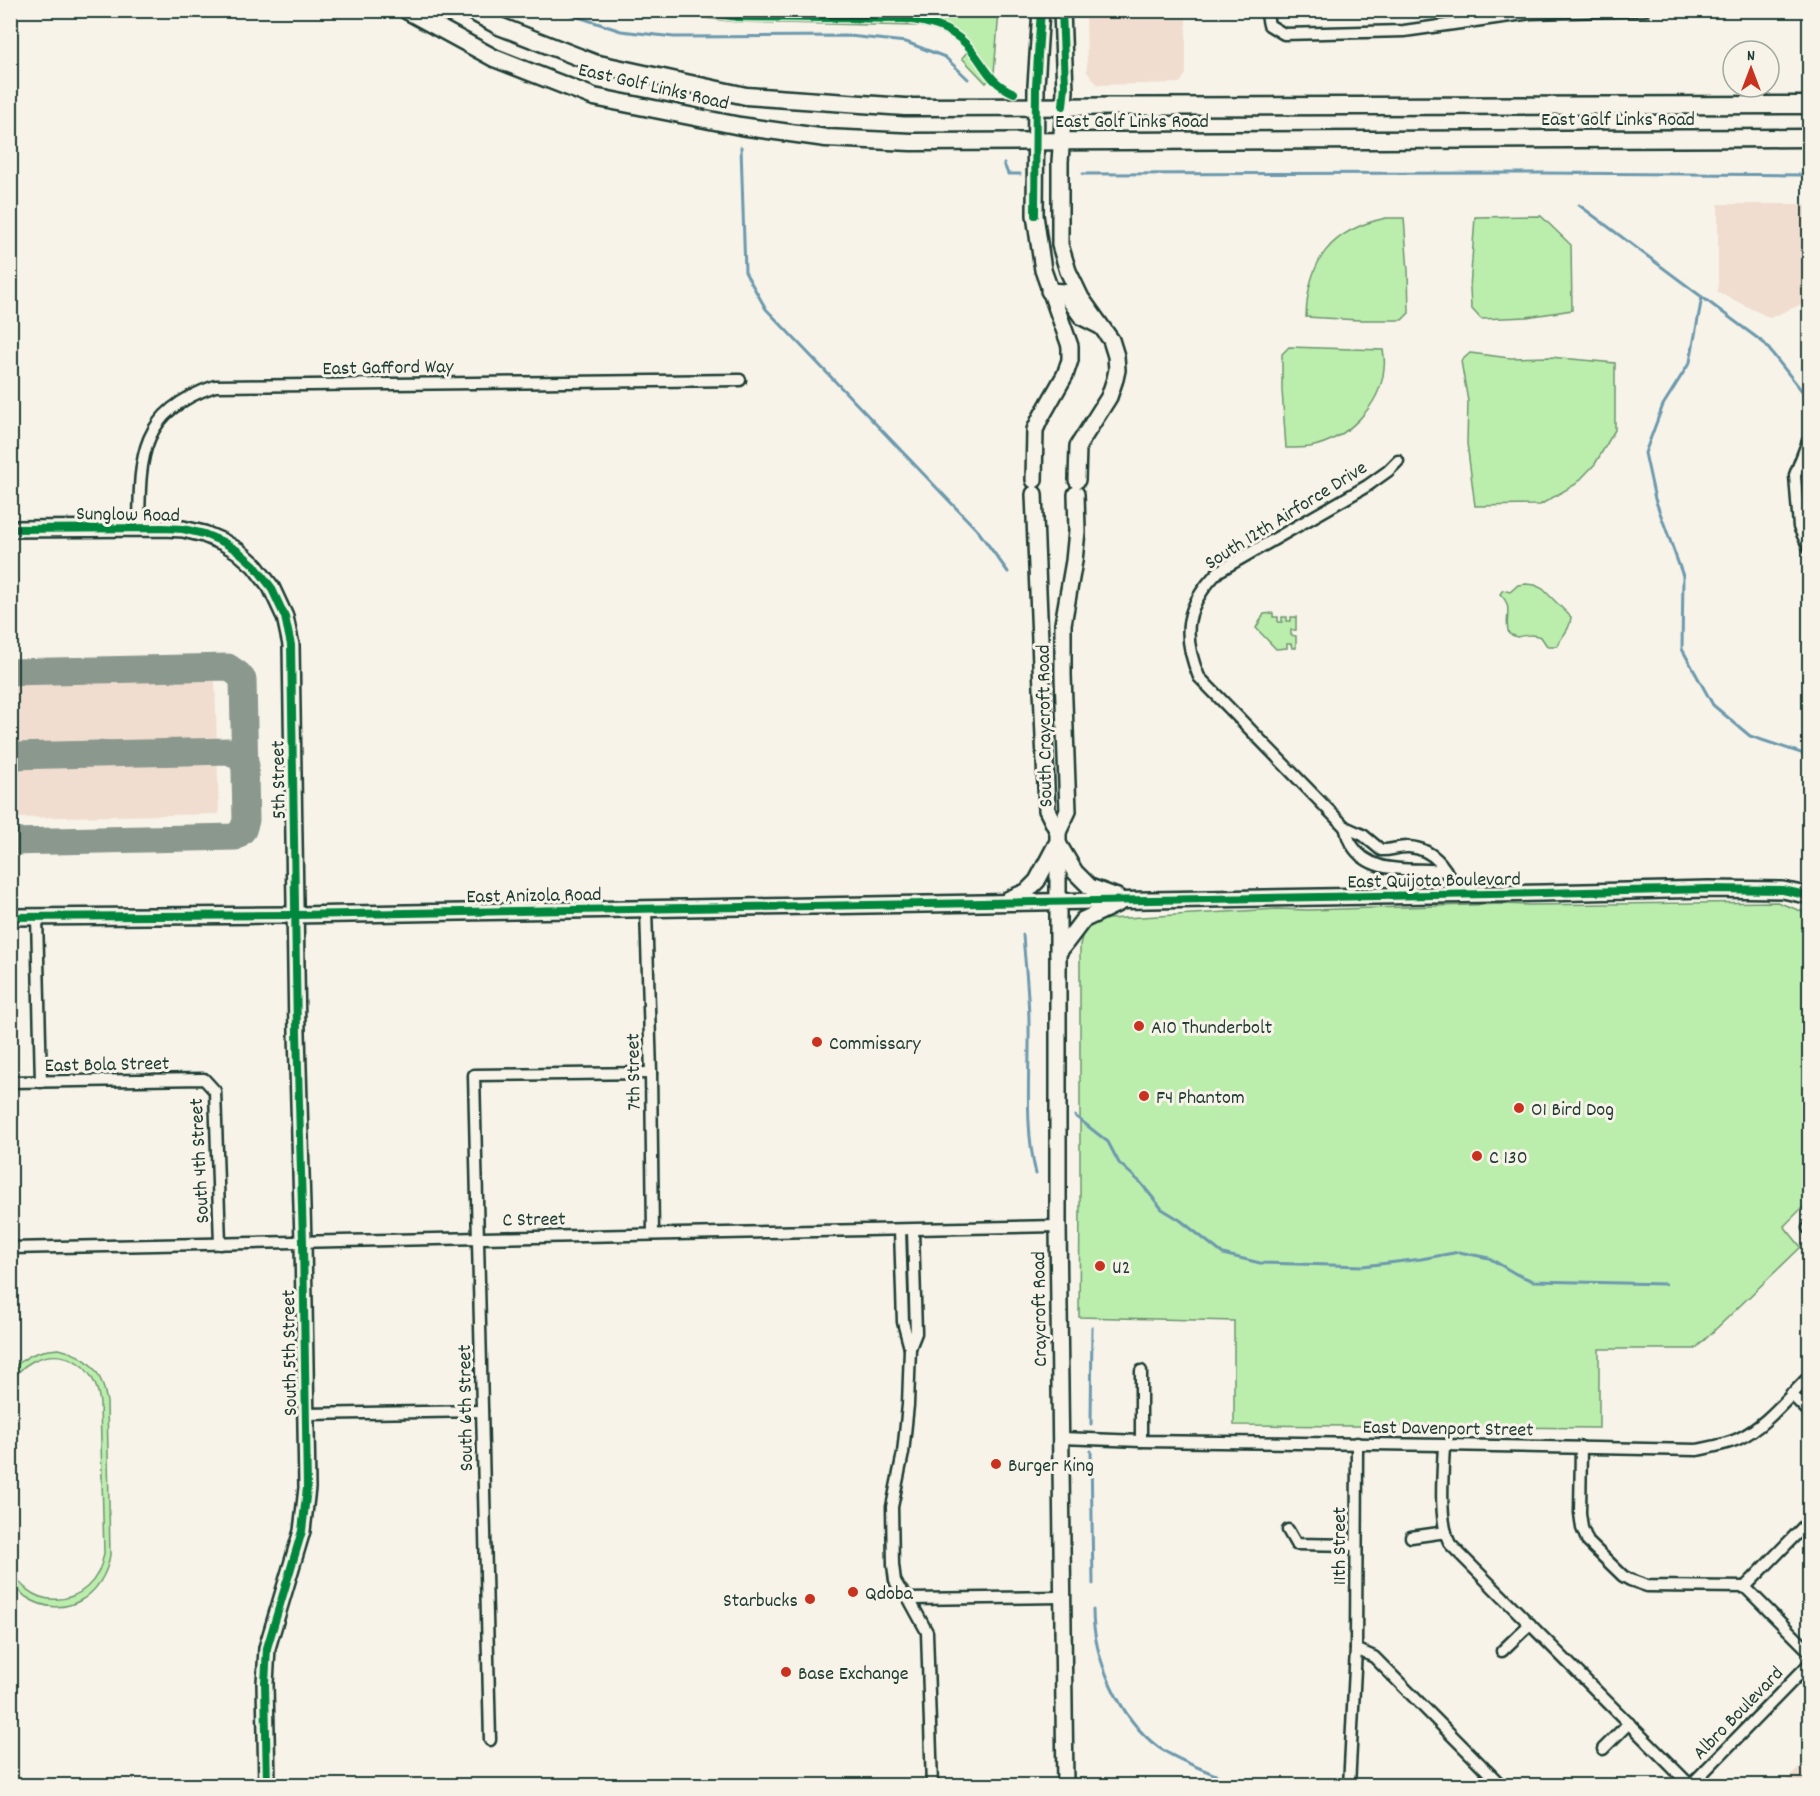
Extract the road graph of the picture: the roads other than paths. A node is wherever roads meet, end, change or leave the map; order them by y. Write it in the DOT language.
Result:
graph roads {
  1 [pos="406,10"];
  2 [pos="470,10"];
  3 [pos="1041,10"];
  4 [pos="1062,10"];
  5 [pos="1266,10"];
  6 [pos="1644,10"];
  7 [pos="1809,105"];
  8 [pos="1035,106"];
  9 [pos="1063,106"];
  10 [pos="1809,138"];
  11 [pos="1035,141"];
  12 [pos="1061,142"];
  13 [pos="1049,291"];
  14 [pos="1103,327"];
  15 [pos="740,380"];
  16 [pos="1809,436"];
  17 [pos="1398,461"];
  18 [pos="139,528"];
  19 [pos="10,529"];
  20 [pos="1809,550"];
  21 [pos="291,645"];
  22 [pos="1345,827"];
  23 [pos="1058,837"];
  24 [pos="1446,871"];
  25 [pos="1454,895"];
  26 [pos="1809,896"];
  27 [pos="1124,900"];
  28 [pos="1058,902"];
  29 [pos="998,903"];
  30 [pos="646,909"];
  31 [pos="295,915"];
  32 [pos="10,917"];
  33 [pos="37,917"];
  34 [pos="1058,953"];
  35 [pos="651,1073"];
  36 [pos="204,1079"];
  37 [pos="10,1082"];
  38 [pos="41,1082"];
  39 [pos="1059,1226"];
  40 [pos="900,1230"];
  41 [pos="913,1230"];
  42 [pos="653,1234"];
  43 [pos="479,1238"];
  44 [pos="303,1242"];
  45 [pos="220,1244"];
  46 [pos="10,1248"];
  47 [pos="910,1348"];
  48 [pos="1141,1371"];
  49 [pos="1809,1376"];
  50 [pos="1791,1394"];
  51 [pos="482,1411"];
  52 [pos="1809,1413"];
  53 [pos="306,1414"];
  54 [pos="1061,1438"];
  55 [pos="1141,1441"];
  56 [pos="1357,1443"];
  57 [pos="1443,1444"];
  58 [pos="1581,1447"];
  59 [pos="1809,1520"];
  60 [pos="1288,1530"];
  61 [pos="1446,1532"];
  62 [pos="1411,1537"];
  63 [pos="1355,1545"];
  64 [pos="1745,1587"];
  65 [pos="1062,1597"];
  66 [pos="909,1599"];
  67 [pos="1530,1624"];
  68 [pos="1356,1649"];
  69 [pos="1502,1652"];
  70 [pos="1809,1652"];
  71 [pos="1809,1663"];
  72 [pos="1629,1723"];
  73 [pos="490,1740"];
  74 [pos="1603,1749"];
  75 [pos="267,1785"];
  76 [pos="932,1785"];
  77 [pos="1065,1785"];
  78 [pos="1349,1785"];
  79 [pos="1502,1785"];
  80 [pos="1690,1785"];
  1 -- 11 [label="main road, East Golf Links Road"];
  2 -- 8 [label="main road, East Golf Links Road"];
  3 -- 8 [label="street, South Craycroft Road"];
  4 -- 9 [label="street, South Craycroft Road"];
  5 -- 6 [label="street"];
  7 -- 9 [label="main road, East Golf Links Road"];
  8 -- 9 [label="main road, East Golf Links Road"];
  8 -- 11 [label="street, South Craycroft Road"];
  9 -- 12 [label="street, South Craycroft Road"];
  10 -- 12 [label="main road, East Golf Links Road"];
  11 -- 12 [label="main road, East Golf Links Road"];
  11 -- 13 [label="street, South Craycroft Road"];
  12 -- 14 [label="street, South Craycroft Road"];
  13 -- 14 [label="street"];
  13 -- 23 [label="street, South Craycroft Road"];
  14 -- 23 [label="street, South Craycroft Road"];
  15 -- 18 [label="street, East Gafford Way"];
  16 -- 20 [label="street"];
  17 -- 22 [label="street, South 12th Airforce Drive"];
  18 -- 19 [label="street, Sunglow Road"];
  18 -- 21 [label="street, Sunglow Road"];
  21 -- 31 [label="street, 5th Street"];
  22 -- 24 [label="street, South 12th Airforce Drive"];
  22 -- 24 [label="street, South 12th Airforce Drive"];
  23 -- 27 [label="street"];
  23 -- 28 [label="street, Craycroft Road"];
  23 -- 29 [label="street"];
  24 -- 25 [label="street, South 12th Airforce Drive"];
  25 -- 26 [label="street, East Quijota Boulevard"];
  25 -- 27 [label="street, East Quijota Boulevard"];
  27 -- 28 [label="street, East Quijota Boulevard"];
  27 -- 34 [label="street"];
  28 -- 29 [label="street, East Anizola Road"];
  28 -- 34 [label="street, Craycroft Road"];
  29 -- 30 [label="street, East Anizola Road"];
  30 -- 31 [label="street, East Anizola Road"];
  30 -- 35 [label="street, 7th Street"];
  31 -- 33 [label="street, East Anizola Road"];
  31 -- 44 [label="street, South 5th Street"];
  32 -- 33 [label="street, East Anizola Road"];
  33 -- 38 [label="street"];
  34 -- 39 [label="street, Craycroft Road"];
  35 -- 42 [label="street, 7th Street"];
  35 -- 43 [label="street, South 6th Street"];
  36 -- 38 [label="street, East Bola Street"];
  36 -- 45 [label="street, South 4th Street"];
  37 -- 38 [label="street, East Bola Street"];
  39 -- 41 [label="street, C Street"];
  39 -- 54 [label="street, Craycroft Road"];
  40 -- 41 [label="street, C Street"];
  40 -- 42 [label="street, C Street"];
  40 -- 47 [label="street"];
  41 -- 47 [label="street"];
  42 -- 43 [label="street, C Street"];
  43 -- 44 [label="street, C Street"];
  43 -- 51 [label="street, South 6th Street"];
  44 -- 45 [label="street, C Street"];
  44 -- 53 [label="street, South 5th Street"];
  45 -- 46 [label="street, C Street"];
  47 -- 66 [label="street"];
  48 -- 55 [label="street"];
  49 -- 50 [label="street, East Davenport Street"];
  50 -- 52 [label="street"];
  50 -- 58 [label="street, East Davenport Street"];
  51 -- 53 [label="street"];
  51 -- 73 [label="street, South 6th Street"];
  53 -- 75 [label="street, South 5th Street"];
  54 -- 55 [label="street, East Davenport Street"];
  54 -- 65 [label="street, Craycroft Road"];
  55 -- 56 [label="street, East Davenport Street"];
  56 -- 57 [label="street, East Davenport Street"];
  56 -- 63 [label="street, 11th Street"];
  57 -- 58 [label="street, East Davenport Street"];
  57 -- 61 [label="street"];
  58 -- 64 [label="street"];
  59 -- 64 [label="street"];
  60 -- 63 [label="street"];
  61 -- 62 [label="street"];
  61 -- 67 [label="street"];
  63 -- 68 [label="street, 11th Street"];
  64 -- 70 [label="street"];
  65 -- 66 [label="street"];
  65 -- 77 [label="street, Craycroft Road"];
  66 -- 76 [label="street"];
  67 -- 69 [label="street"];
  67 -- 72 [label="street"];
  68 -- 78 [label="street, 11th Street"];
  68 -- 79 [label="street"];
  71 -- 80 [label="street, Albro Boulevard"];
  72 -- 74 [label="street"];
  72 -- 80 [label="street"];
}
